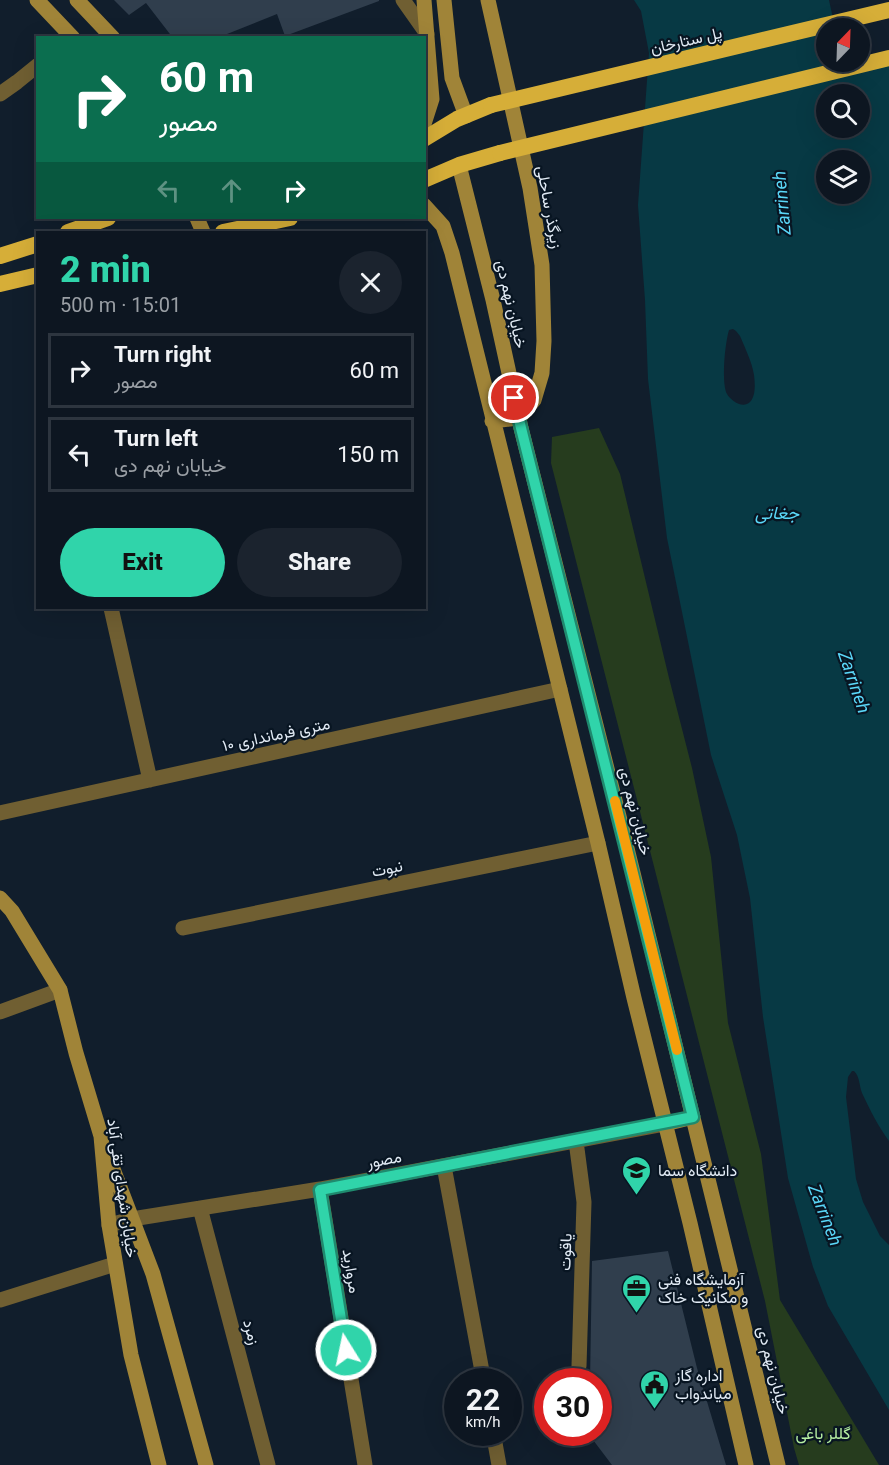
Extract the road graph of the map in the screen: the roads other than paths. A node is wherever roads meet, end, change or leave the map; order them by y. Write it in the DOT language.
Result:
graph roads {
  1 [pos="37,0"];
  2 [pos="77,0"];
  3 [pos="403,0"];
  4 [pos="424,0"];
  5 [pos="444,0"];
  6 [pos="488,0"];
  7 [pos="889,10"];
  8 [pos="427,34"];
  9 [pos="70,36"];
  10 [pos="110,36"];
  11 [pos="889,58"];
  12 [pos="36,67"];
  13 [pos="0,94"];
  14 [pos="466,116"];
  15 [pos="426,118"];
  16 [pos="426,138"];
  17 [pos="459,165"];
  18 [pos="426,179"];
  19 [pos="426,207"];
  20 [pos="105,219"];
  21 [pos="279,219"];
  22 [pos="246,222"];
  23 [pos="71,231"];
  24 [pos="225,231"];
  25 [pos="36,245"];
  26 [pos="0,256"];
  27 [pos="36,275"];
  28 [pos="0,284"];
  29 [pos="519,418"];
  30 [pos="492,421"];
  31 [pos="111,609"];
  32 [pos="560,689"];
  33 [pos="150,780"];
  34 [pos="0,813"];
  35 [pos="598,843"];
  36 [pos="0,898"];
  37 [pos="183,928"];
  38 [pos="60,990"];
  39 [pos="0,1012"];
  40 [pos="693,1117"];
  41 [pos="665,1124"];
  42 [pos="100,1136"];
  43 [pos="576,1141"];
  44 [pos="444,1166"];
  45 [pos="320,1190"];
  46 [pos="200,1208"];
  47 [pos="132,1219"];
  48 [pos="109,1225"];
  49 [pos="116,1264"];
  50 [pos="0,1300"];
  51 [pos="579,1366"];
  52 [pos="481,1368"];
  53 [pos="496,1446"];
  54 [pos="159,1465"];
  55 [pos="206,1465"];
  56 [pos="268,1465"];
  57 [pos="365,1465"];
  58 [pos="499,1465"];
  59 [pos="746,1465"];
  60 [pos="778,1465"];
  1 -- 9 [label="main road"];
  2 -- 10 [label="main road"];
  3 -- 8 [label="street"];
  4 -- 8 [label="main road"];
  5 -- 14 [label="main road"];
  6 -- 29 [label="main road, زیرگذر ساحلی"];
  7 -- 14 [label="highway, پل ستارخان, bridge"];
  8 -- 15 [label="main road"];
  11 -- 17 [label="highway, bridge"];
  12 -- 13 [label="street"];
  14 -- 16 [label="highway, پل ستارخان"];
  17 -- 18 [label="highway"];
  17 -- 29 [label="main road, خیابان نهم دی"];
  19 -- 30 [label="main road"];
  20 -- 23 [label="highway"];
  21 -- 22 [label="highway"];
  22 -- 24 [label="highway"];
  25 -- 26 [label="highway"];
  27 -- 28 [label="highway"];
  29 -- 30 [label="main road"];
  29 -- 40 [label="main road, خیابان نهم دی"];
  30 -- 32 [label="main road"];
  31 -- 33 [label="street"];
  32 -- 33 [label="street, ۱۰ متری فرمانداری"];
  32 -- 35 [label="main road"];
  33 -- 34 [label="street, ۱۰ متری فرمانداری"];
  35 -- 37 [label="street, نبوت"];
  35 -- 41 [label="main road"];
  36 -- 38 [label="main road, خیابان شهدای تقی آباد"];
  38 -- 39 [label="street"];
  38 -- 42 [label="main road, خیابان شهدای تقی آباد"];
  40 -- 41 [label="main road"];
  40 -- 60 [label="main road, خیابان نهم دی"];
  41 -- 43 [label="street, مصور"];
  41 -- 59 [label="main road"];
  42 -- 47 [label="main road"];
  42 -- 48 [label="main road, خیابان شهدای تقی آباد"];
  43 -- 44 [label="street, مصور"];
  43 -- 51 [label="street, یاقوت"];
  44 -- 45 [label="street, مصور"];
  44 -- 52 [label="street"];
  45 -- 46 [label="street, مصور"];
  45 -- 57 [label="street, مروارید"];
  46 -- 47 [label="street, مصور"];
  46 -- 56 [label="street, زمرد"];
  47 -- 48 [label="street, مصور"];
  47 -- 55 [label="main road"];
  48 -- 49 [label="main road, خیابان شهدای تقی آباد"];
  49 -- 50 [label="street"];
  49 -- 54 [label="main road, خیابان شهدای تقی آباد"];
  53 -- 58 [label="street"];
}
